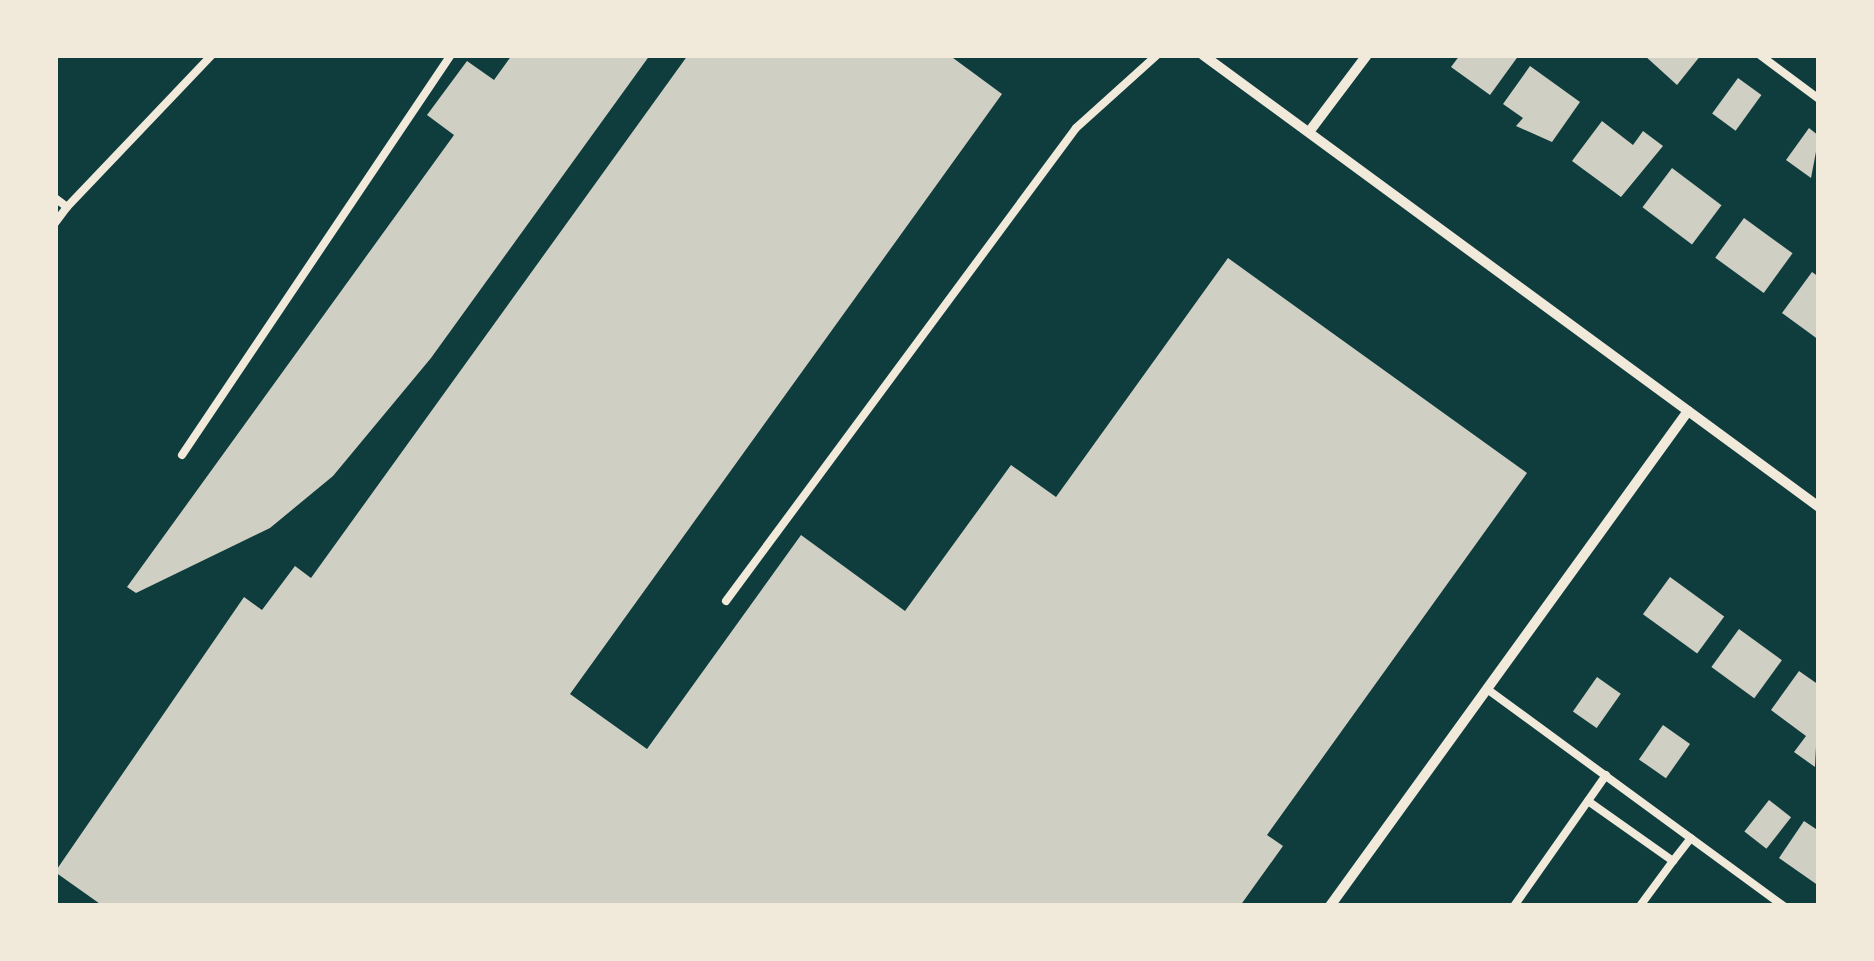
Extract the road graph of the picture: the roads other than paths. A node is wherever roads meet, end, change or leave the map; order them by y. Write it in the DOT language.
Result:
graph roads {
  1 [pos="212,55"];
  2 [pos="452,55"];
  3 [pos="1158,55"];
  4 [pos="1203,55"];
  5 [pos="1366,55"];
  6 [pos="1760,55"];
  7 [pos="1819,98"];
  8 [pos="1309,132"];
  9 [pos="55,198"];
  10 [pos="67,207"];
  11 [pos="55,223"];
  12 [pos="1688,411"];
  13 [pos="182,455"];
  14 [pos="1819,507"];
  15 [pos="726,600"];
  16 [pos="1487,688"];
  17 [pos="1606,775"];
  18 [pos="1588,801"];
  19 [pos="1691,838"];
  20 [pos="1673,862"];
  21 [pos="1330,906"];
  22 [pos="1514,906"];
  23 [pos="1640,906"];
  24 [pos="1784,906"];
  1 -- 10 [label="lane"];
  2 -- 13 [label="lane"];
  3 -- 15 [label="lane"];
  4 -- 8 [label="street"];
  5 -- 8 [label="street"];
  6 -- 7 [label="lane"];
  8 -- 12 [label="street"];
  9 -- 10 [label="lane"];
  10 -- 11 [label="lane"];
  12 -- 14 [label="street"];
  12 -- 16 [label="street"];
  16 -- 17 [label="lane"];
  16 -- 21 [label="street"];
  17 -- 18 [label="lane"];
  17 -- 19 [label="lane"];
  18 -- 20 [label="lane"];
  18 -- 22 [label="lane"];
  19 -- 20 [label="lane"];
  19 -- 24 [label="lane"];
  20 -- 23 [label="lane"];
}
